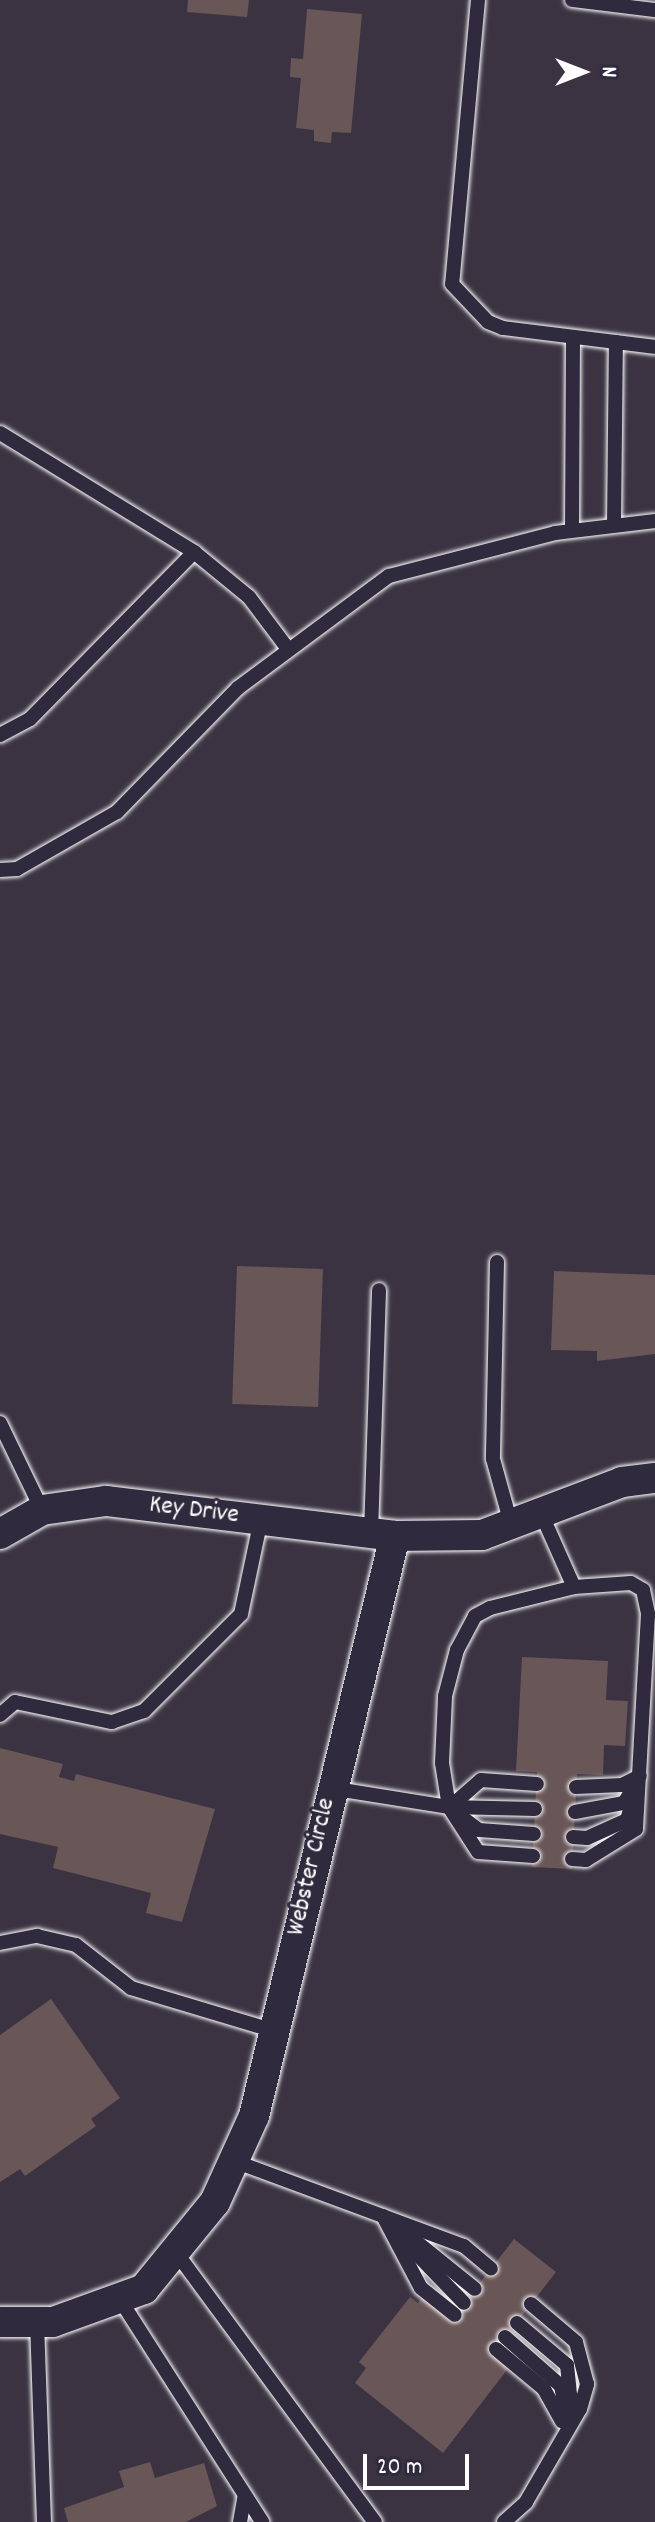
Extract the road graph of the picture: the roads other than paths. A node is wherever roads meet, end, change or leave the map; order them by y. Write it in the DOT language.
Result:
graph roads {
  1 [pos="478,0"];
  2 [pos="572,0"];
  3 [pos="655,10"];
  4 [pos="573,337"];
  5 [pos="616,342"];
  6 [pos="655,347"];
  7 [pos="0,433"];
  8 [pos="655,521"];
  9 [pos="614,525"];
  10 [pos="572,530"];
  11 [pos="194,552"];
  12 [pos="288,649"];
  13 [pos="0,735"];
  14 [pos="0,870"];
  15 [pos="497,1262"];
  16 [pos="379,1290"];
  17 [pos="0,1423"];
  18 [pos="655,1478"];
  19 [pos="42,1510"];
  20 [pos="541,1513"];
  21 [pos="261,1519"];
  22 [pos="511,1524"];
  23 [pos="0,1534"];
  24 [pos="383,1534"];
  25 [pos="574,1587"];
  26 [pos="0,1715"];
  27 [pos="641,1776"];
  28 [pos="537,1784"];
  29 [pos="576,1787"];
  30 [pos="330,1788"];
  31 [pos="449,1807"];
  32 [pos="535,1809"];
  33 [pos="575,1812"];
  34 [pos="534,1834"];
  35 [pos="573,1837"];
  36 [pos="533,1856"];
  37 [pos="572,1859"];
  38 [pos="0,1943"];
  39 [pos="274,2031"];
  40 [pos="234,2161"];
  41 [pos="383,2216"];
  42 [pos="175,2251"];
  43 [pos="491,2269"];
  44 [pos="475,2289"];
  45 [pos="119,2298"];
  46 [pos="531,2304"];
  47 [pos="460,2309"];
  48 [pos="0,2322"];
  49 [pos="37,2322"];
  50 [pos="517,2323"];
  51 [pos="500,2343"];
  52 [pos="566,2432"];
  53 [pos="245,2495"];
  54 [pos="46,2506"];
  55 [pos="46,2522"];
  56 [pos="55,2522"];
  57 [pos="240,2522"];
  58 [pos="247,2522"];
  59 [pos="254,2522"];
  60 [pos="262,2522"];
  61 [pos="375,2522"];
  62 [pos="504,2522"];
  1 -- 4 [label="lane"];
  2 -- 3 [label="lane"];
  4 -- 5 [label="lane"];
  4 -- 10 [label="lane"];
  5 -- 6 [label="lane"];
  5 -- 9 [label="lane"];
  7 -- 11 [label="lane"];
  8 -- 9 [label="lane"];
  9 -- 10 [label="lane"];
  10 -- 12 [label="lane"];
  11 -- 12 [label="lane"];
  11 -- 13 [label="lane"];
  12 -- 14 [label="lane"];
  15 -- 22 [label="lane"];
  16 -- 24 [label="lane"];
  17 -- 19 [label="lane"];
  18 -- 20 [label="street"];
  19 -- 21 [label="street, Key Drive"];
  19 -- 23 [label="street, Key Drive"];
  20 -- 22 [label="street"];
  20 -- 25 [label="lane"];
  21 -- 24 [label="street, Key Drive"];
  21 -- 26 [label="lane"];
  22 -- 24 [label="street"];
  24 -- 30 [label="street, Webster Circle"];
  25 -- 27 [label="lane"];
  25 -- 31 [label="lane"];
  27 -- 29 [label="lane"];
  27 -- 33 [label="lane"];
  27 -- 35 [label="lane"];
  27 -- 37 [label="lane"];
  28 -- 31 [label="lane"];
  30 -- 31 [label="lane"];
  30 -- 39 [label="street, Webster Circle"];
  31 -- 32 [label="lane"];
  31 -- 34 [label="lane"];
  31 -- 36 [label="lane"];
  38 -- 39 [label="lane"];
  39 -- 40 [label="street, Webster Circle"];
  40 -- 41 [label="lane"];
  40 -- 42 [label="street, Webster Circle"];
  41 -- 43 [label="lane"];
  41 -- 44 [label="lane"];
  41 -- 47 [label="lane"];
  42 -- 45 [label="street, Webster Circle"];
  42 -- 61 [label="lane"];
  45 -- 49 [label="street, Webster Circle"];
  45 -- 53 [label="lane"];
  46 -- 52 [label="lane"];
  48 -- 49 [label="street, Webster Circle"];
  49 -- 54 [label="lane"];
  50 -- 52 [label="lane"];
  51 -- 52 [label="lane"];
  52 -- 62 [label="lane"];
  53 -- 57 [label="lane"];
  53 -- 58 [label="lane"];
  53 -- 59 [label="lane"];
  53 -- 60 [label="lane"];
  54 -- 55 [label="lane"];
  54 -- 56 [label="lane"];
}
